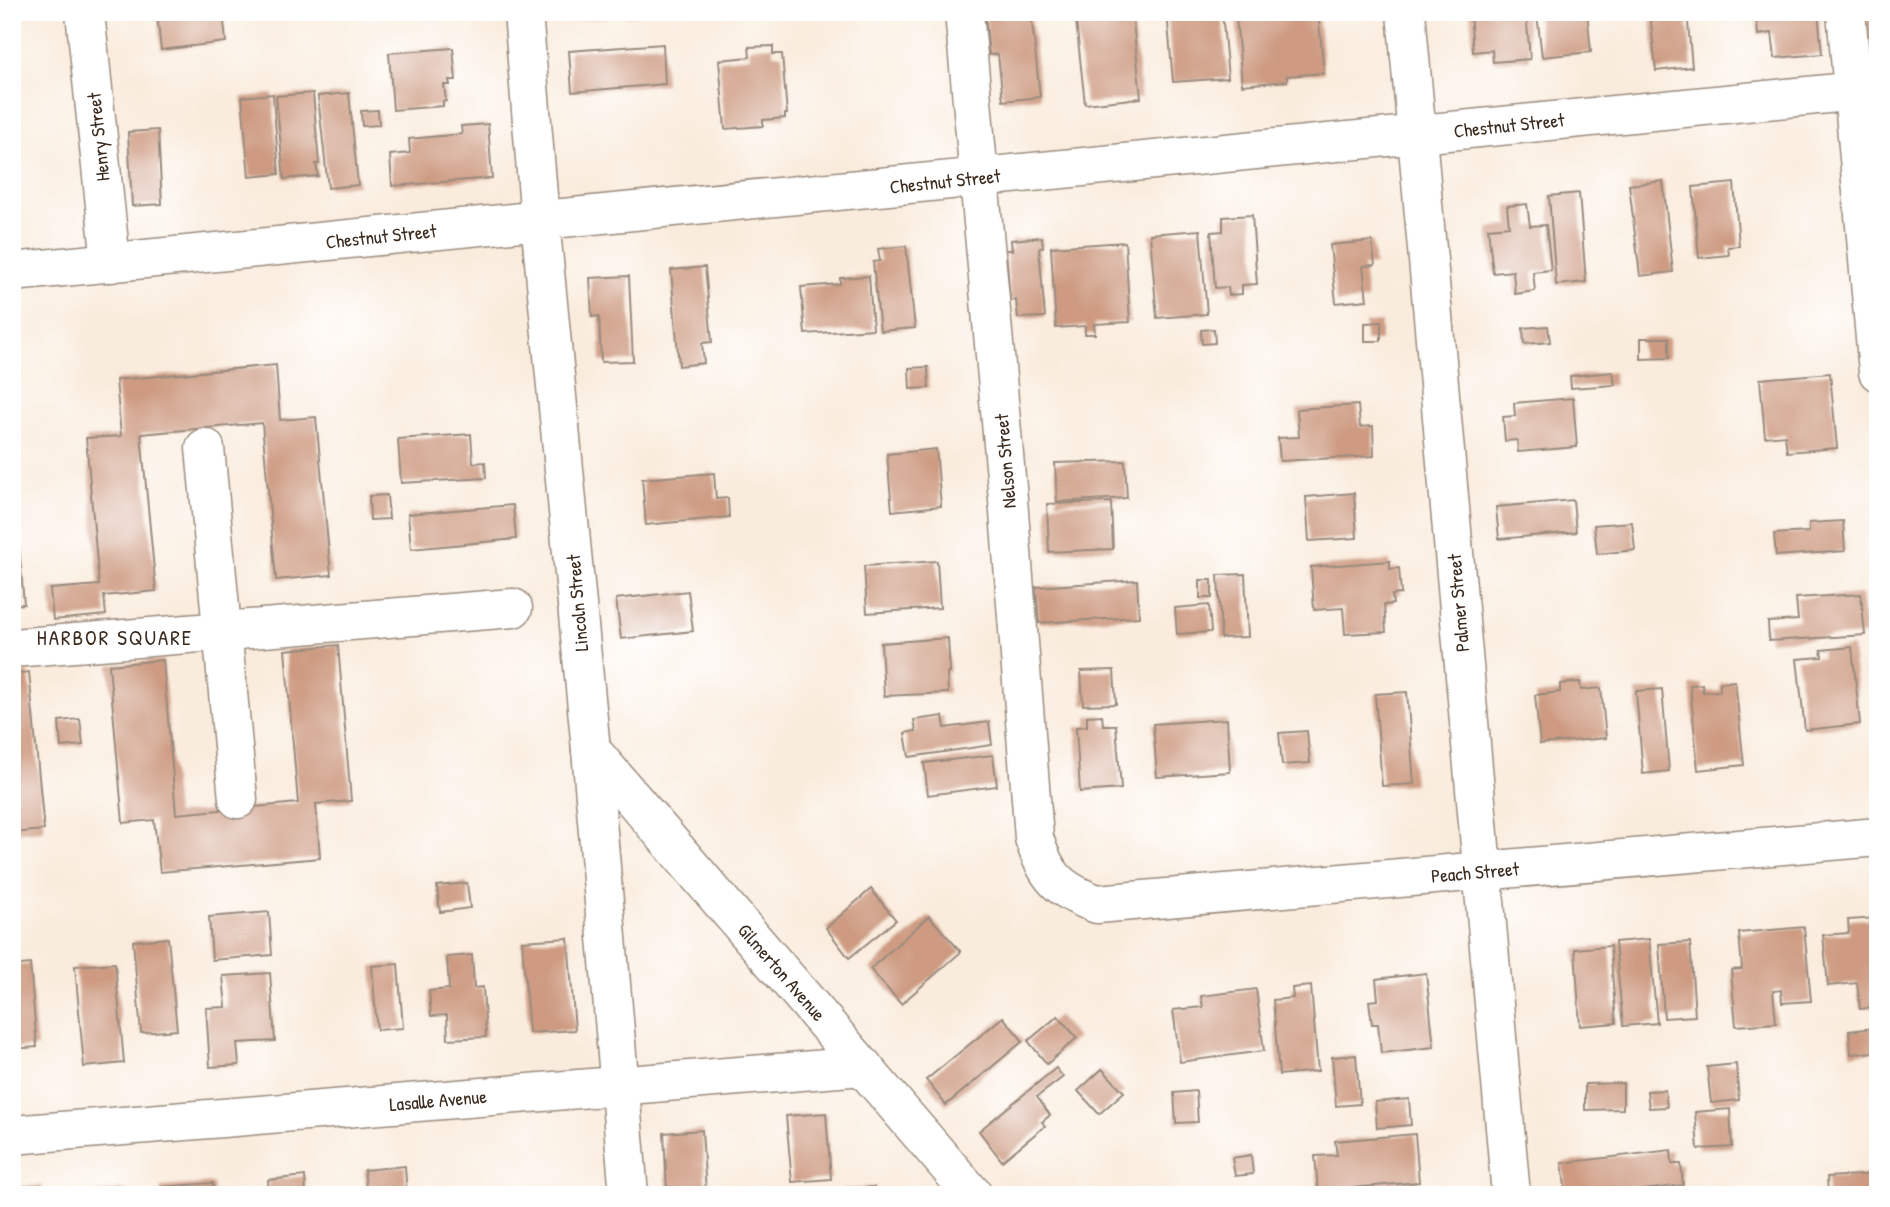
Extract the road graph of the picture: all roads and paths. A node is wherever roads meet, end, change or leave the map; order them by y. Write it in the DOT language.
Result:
graph roads {
  1 [pos="85,12"];
  2 [pos="523,12"];
  3 [pos="964,12"];
  4 [pos="1405,12"];
  5 [pos="1846,12"];
  6 [pos="1866,91"];
  7 [pos="1416,135"];
  8 [pos="979,177"];
  9 [pos="540,220"];
  10 [pos="111,263"];
  11 [pos="12,272"];
  12 [pos="1878,372"];
  13 [pos="205,448"];
  14 [pos="513,608"];
  15 [pos="222,631"];
  16 [pos="12,648"];
  17 [pos="591,750"];
  18 [pos="238,799"];
  19 [pos="1878,837"];
  20 [pos="1482,871"];
  21 [pos="1073,895"];
  22 [pos="863,1066"];
  23 [pos="620,1085"];
  24 [pos="12,1135"];
  25 [pos="629,1195"];
  26 [pos="973,1195"];
  27 [pos="1511,1195"];
  1 -- 10 [label="street, Henry Street"];
  2 -- 9 [label="street, Lincoln Street"];
  3 -- 8 [label="street, Nelson Street"];
  4 -- 7 [label="street, Palmer Street"];
  5 -- 6 [label="street"];
  6 -- 7 [label="street, Chestnut Street"];
  6 -- 12 [label="street"];
  7 -- 8 [label="street, Chestnut Street"];
  7 -- 20 [label="street, Palmer Street"];
  8 -- 9 [label="street, Chestnut Street"];
  8 -- 21 [label="street, Nelson Street"];
  9 -- 10 [label="street, Chestnut Street"];
  9 -- 17 [label="street, Lincoln Street"];
  10 -- 11 [label="street, Chestnut Street"];
  13 -- 15 [label="street"];
  14 -- 15 [label="street"];
  15 -- 16 [label="street"];
  15 -- 18 [label="street"];
  17 -- 22 [label="street, Gilmerton Avenue"];
  17 -- 23 [label="street, Lincoln Street"];
  19 -- 20 [label="street, Peach Street"];
  20 -- 21 [label="street, Peach Street"];
  20 -- 27 [label="street, Palmer Street"];
  22 -- 23 [label="street, Lasalle Avenue"];
  22 -- 26 [label="street, Gilmerton Avenue"];
  23 -- 24 [label="street, Lasalle Avenue"];
  23 -- 25 [label="street, Lincoln Street"];
}
